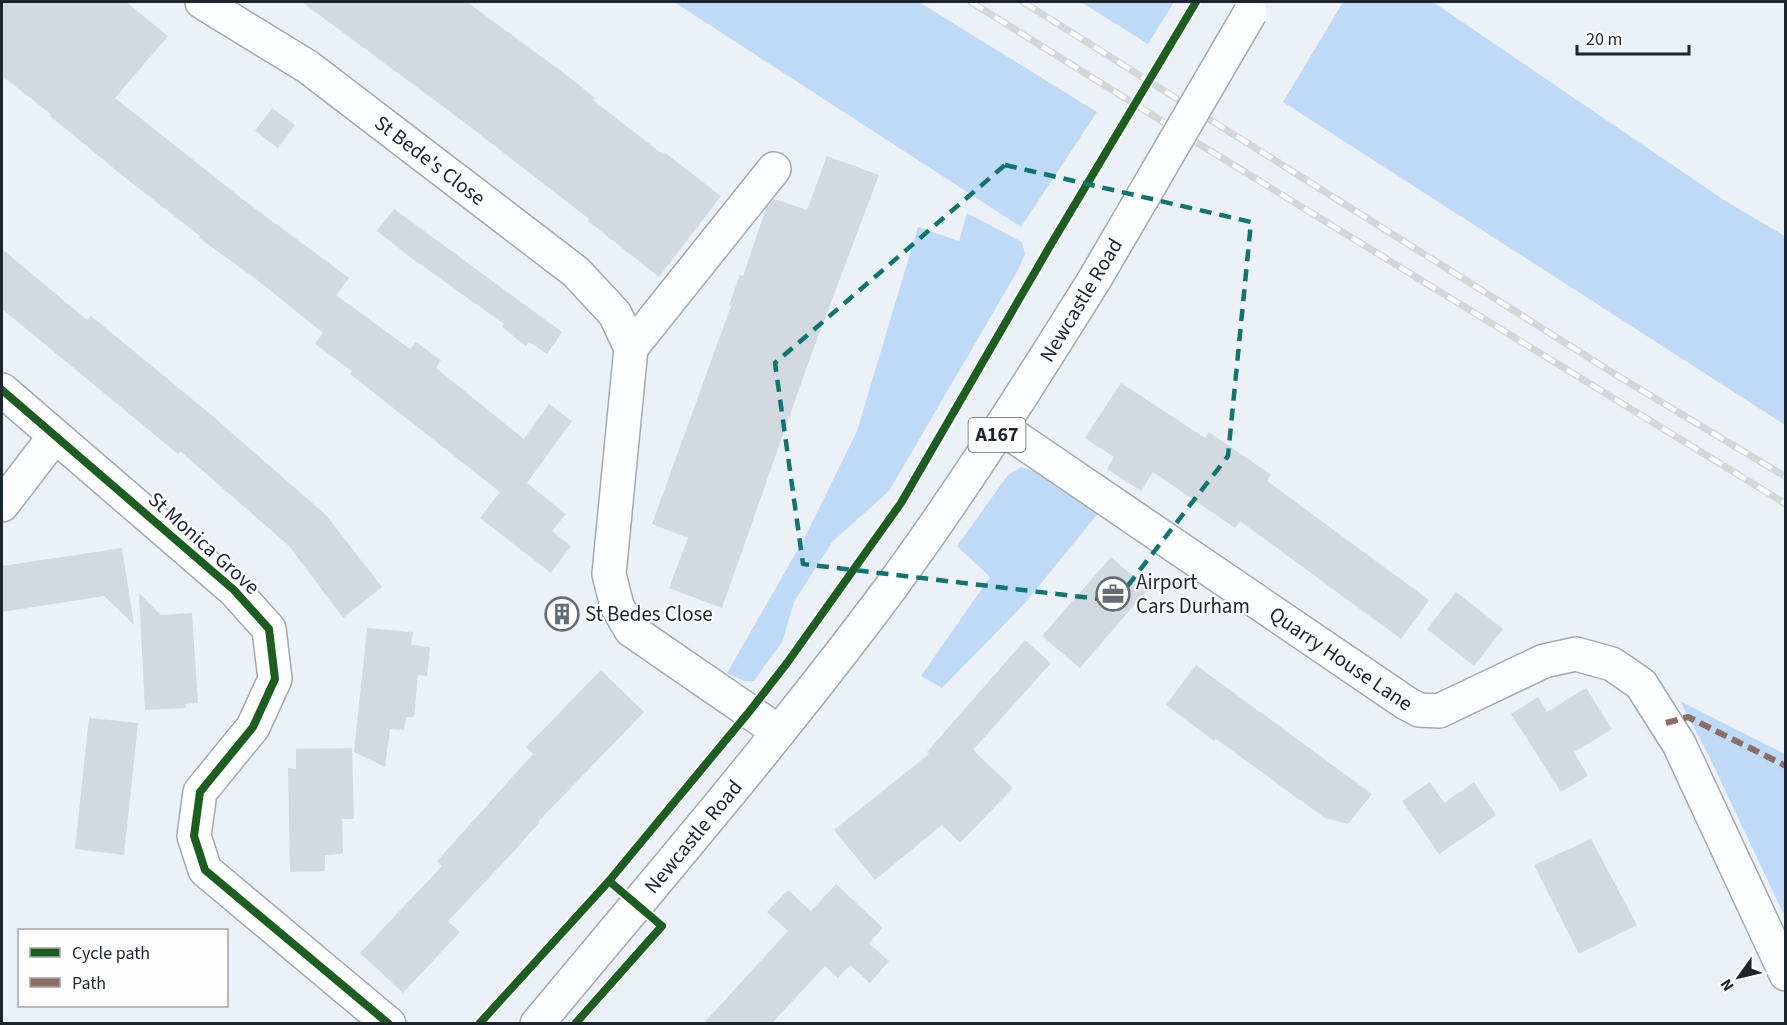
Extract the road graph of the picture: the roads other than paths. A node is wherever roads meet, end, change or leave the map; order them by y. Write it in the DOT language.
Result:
graph roads {
  1 [pos="202,2"];
  2 [pos="1253,7"];
  3 [pos="774,169"];
  4 [pos="630,348"];
  5 [pos="2,390"];
  6 [pos="1002,428"];
  7 [pos="55,436"];
  8 [pos="2,505"];
  9 [pos="779,732"];
  10 [pos="1785,974"];
  11 [pos="388,1023"];
  12 [pos="537,1023"];
  1 -- 4 [label="main road, St Bede's Close"];
  2 -- 6 [label="main road, Newcastle Road / A167, bridge"];
  3 -- 4 [label="main road"];
  4 -- 9 [label="main road, St Bede's Close"];
  5 -- 7 [label="main road, St Monica Grove"];
  6 -- 9 [label="main road, Newcastle Road / A167"];
  6 -- 10 [label="main road, Quarry House Lane"];
  7 -- 8 [label="main road"];
  7 -- 11 [label="main road, St Monica Grove"];
  9 -- 12 [label="main road, Newcastle Road / A167"];
}
